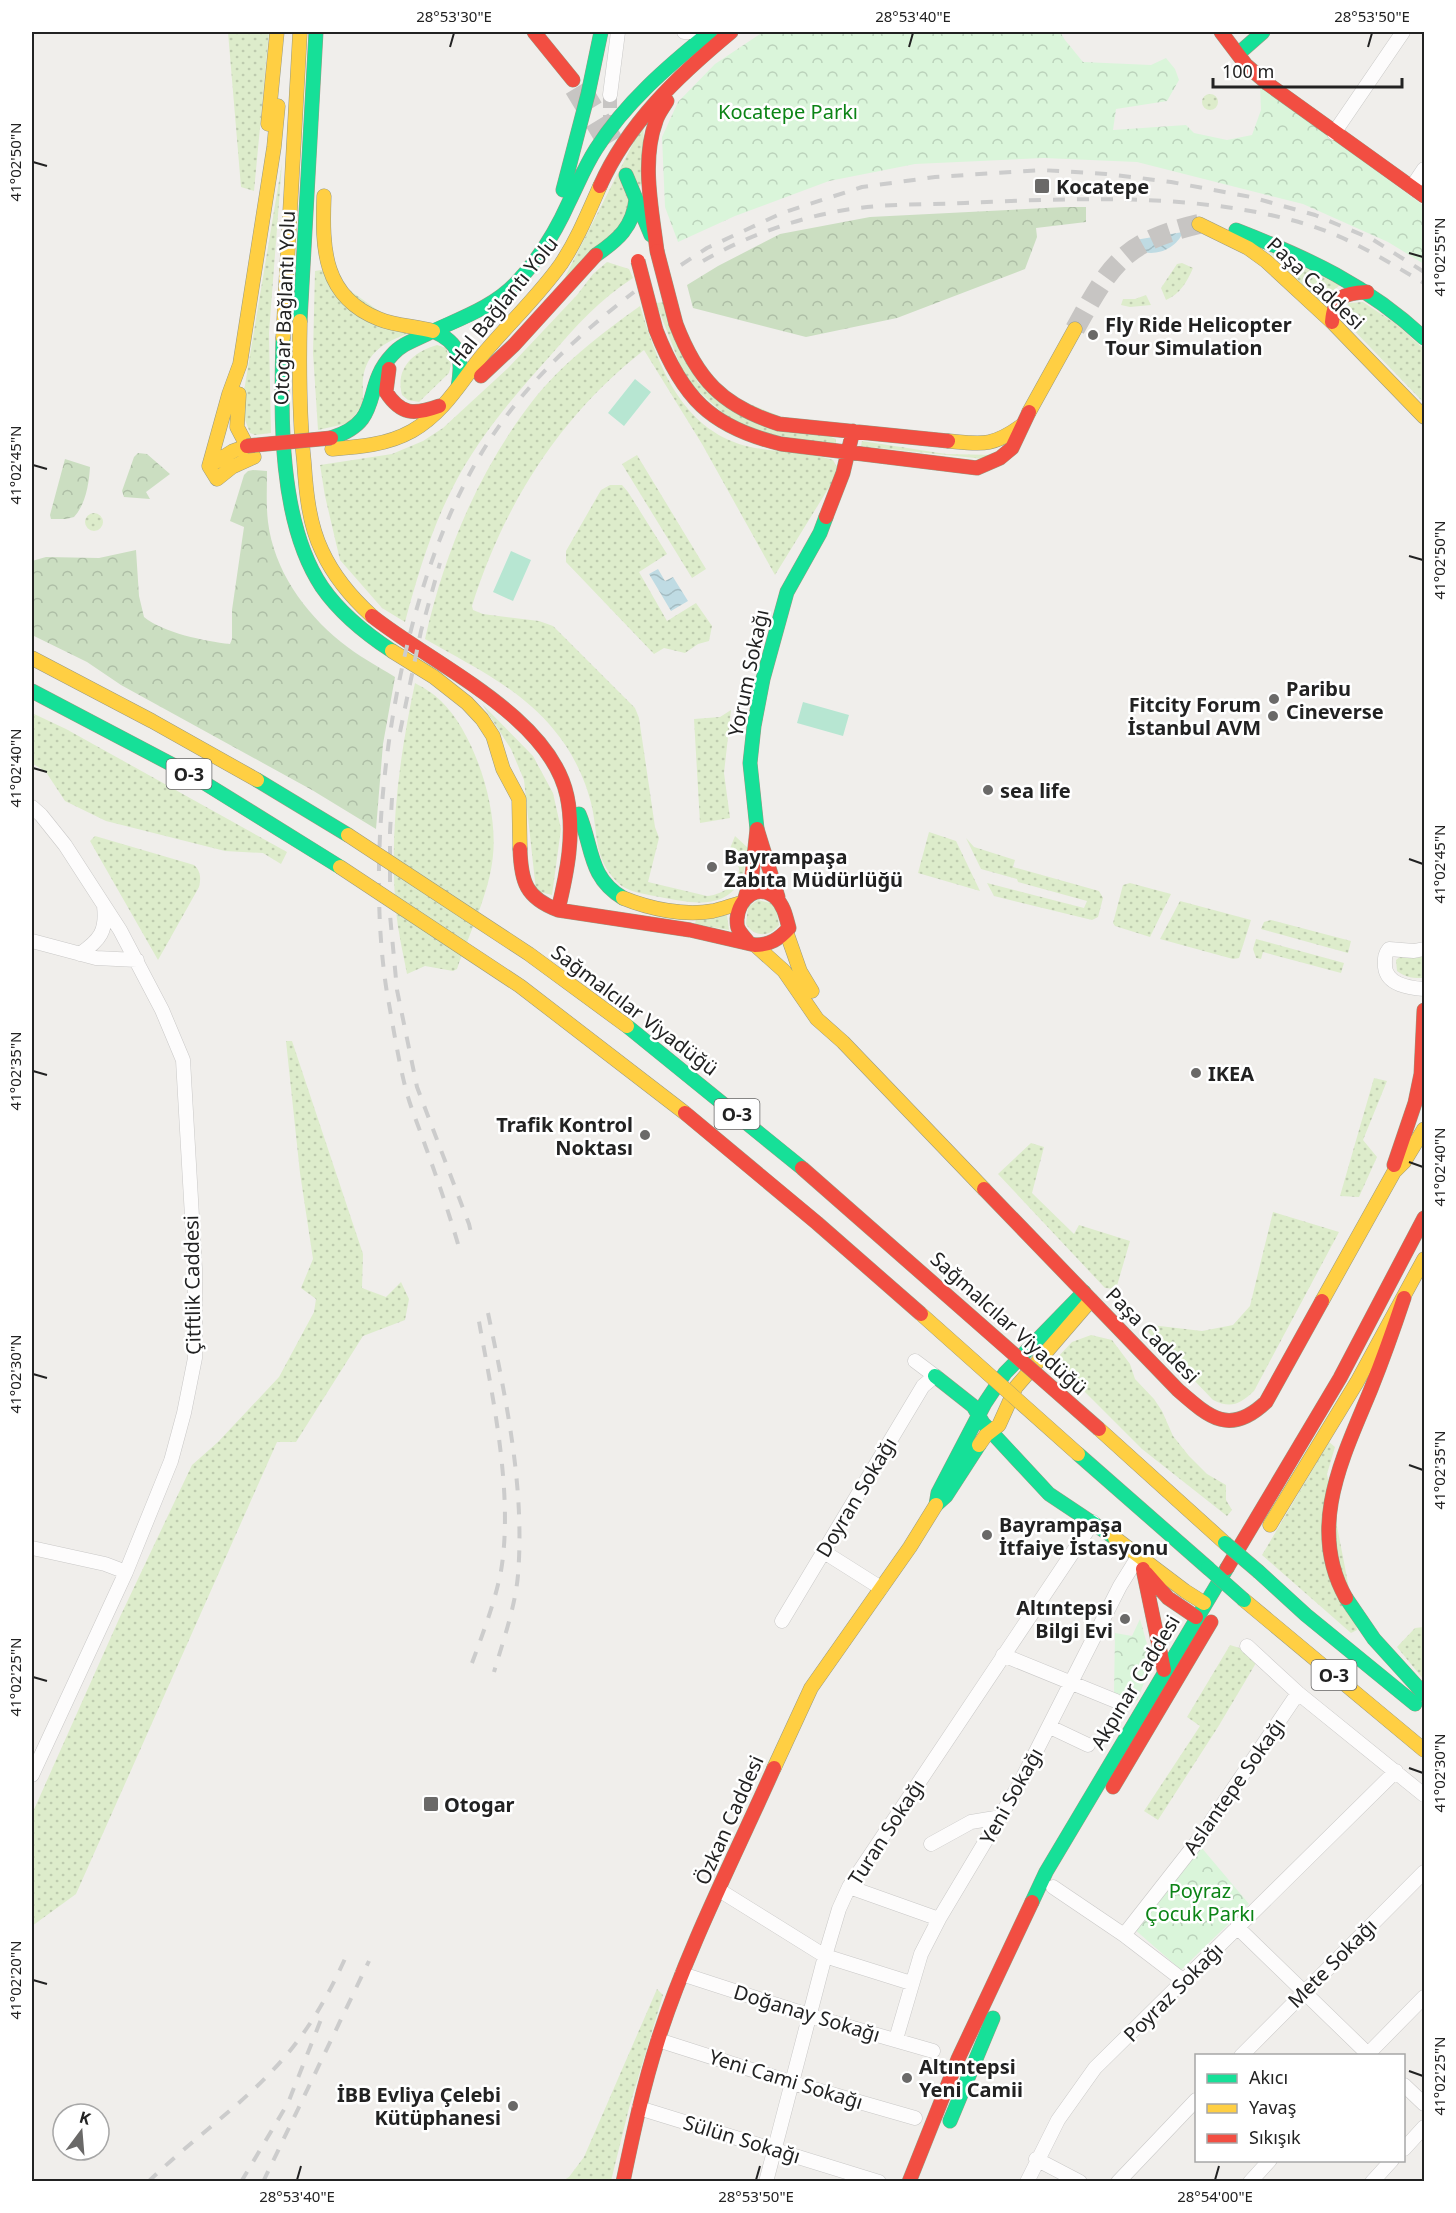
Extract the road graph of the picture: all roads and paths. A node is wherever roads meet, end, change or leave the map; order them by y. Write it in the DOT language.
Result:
graph roads {
  1 [pos="277,32"];
  2 [pos="287,32"];
  3 [pos="300,32"];
  4 [pos="316,32"];
  5 [pos="534,32"];
  6 [pos="601,32"];
  7 [pos="618,32"];
  8 [pos="684,32"];
  9 [pos="700,32"];
  10 [pos="710,32"];
  11 [pos="731,32"];
  12 [pos="1221,32"];
  13 [pos="1261,32"];
  14 [pos="1404,32"];
  15 [pos="1238,54"];
  16 [pos="573,80"];
  17 [pos="679,80"];
  18 [pos="610,95"];
  19 [pos="1334,133"];
  20 [pos="274,147"];
  21 [pos="1425,169"];
  22 [pos="626,176"];
  23 [pos="324,186"];
  24 [pos="1412,187"];
  25 [pos="1425,196"];
  26 [pos="636,199"];
  27 [pos="543,246"];
  28 [pos="657,251"];
  29 [pos="596,255"];
  30 [pos="1367,292"];
  31 [pos="1400,316"];
  32 [pos="1332,322"];
  33 [pos="1075,328"];
  34 [pos="1425,330"];
  35 [pos="433,331"];
  36 [pos="1425,339"];
  37 [pos="393,353"];
  38 [pos="240,364"];
  39 [pos="457,391"];
  40 [pos="446,403"];
  41 [pos="1425,417"];
  42 [pos="1021,426"];
  43 [pos="853,431"];
  44 [pos="995,442"];
  45 [pos="332,444"];
  46 [pos="251,452"];
  47 [pos="848,454"];
  48 [pos="1007,454"];
  49 [pos="32,658"];
  50 [pos="32,691"];
  51 [pos="566,797"];
  52 [pos="32,807"];
  53 [pos="757,829"];
  54 [pos="778,897"];
  55 [pos="743,900"];
  56 [pos="104,904"];
  57 [pos="558,910"];
  58 [pos="786,931"];
  59 [pos="32,941"];
  60 [pos="752,944"];
  61 [pos="1425,949"];
  62 [pos="80,954"];
  63 [pos="137,960"];
  64 [pos="1425,989"];
  65 [pos="1424,1019"];
  66 [pos="843,1042"];
  67 [pos="1425,1129"];
  68 [pos="1394,1172"];
  69 [pos="1425,1218"];
  70 [pos="1425,1259"];
  71 [pos="1057,1262"];
  72 [pos="1425,1268"];
  73 [pos="1088,1296"];
  74 [pos="1404,1298"];
  75 [pos="1064,1321"];
  76 [pos="1120,1330"];
  77 [pos="915,1362"];
  78 [pos="935,1376"];
  79 [pos="987,1400"];
  80 [pos="980,1414"];
  81 [pos="1005,1414"];
  82 [pos="991,1430"];
  83 [pos="1028,1471"];
  84 [pos="936,1505"];
  85 [pos="1093,1522"];
  86 [pos="1264,1535"];
  87 [pos="32,1548"];
  88 [pos="824,1552"];
  89 [pos="1252,1554"];
  90 [pos="1141,1563"];
  91 [pos="126,1572"];
  92 [pos="881,1588"];
  93 [pos="1204,1602"];
  94 [pos="1196,1617"];
  95 [pos="1213,1618"];
  96 [pos="782,1621"];
  97 [pos="1247,1646"];
  98 [pos="1003,1655"];
  99 [pos="1164,1670"];
  100 [pos="1072,1683"];
  101 [pos="1299,1693"];
  102 [pos="1425,1695"];
  103 [pos="1116,1701"];
  104 [pos="1425,1712"];
  105 [pos="1050,1727"];
  106 [pos="1088,1745"];
  107 [pos="1425,1750"];
  108 [pos="1396,1771"];
  109 [pos="32,1774"];
  110 [pos="1425,1795"];
  111 [pos="1106,1799"];
  112 [pos="1001,1817"];
  113 [pos="1094,1818"];
  114 [pos="931,1844"];
  115 [pos="1425,1872"];
  116 [pos="849,1887"];
  117 [pos="1053,1887"];
  118 [pos="719,1890"];
  119 [pos="939,1919"];
  120 [pos="1237,1927"];
  121 [pos="1124,1935"];
  122 [pos="825,1956"];
  123 [pos="682,1974"];
  124 [pos="1184,1981"];
  125 [pos="911,1983"];
  126 [pos="1303,1992"];
  127 [pos="1425,1997"];
  128 [pos="811,2016"];
  129 [pos="658,2040"];
  130 [pos="896,2040"];
  131 [pos="933,2051"];
  132 [pos="1242,2054"];
  133 [pos="1367,2054"];
  134 [pos="1369,2054"];
  135 [pos="793,2084"];
  136 [pos="1405,2086"];
  137 [pos="1195,2102"];
  138 [pos="1425,2104"];
  139 [pos="639,2108"];
  140 [pos="915,2118"];
  141 [pos="1425,2127"];
  142 [pos="945,2130"];
  143 [pos="1405,2147"];
  144 [pos="775,2150"];
  145 [pos="1036,2159"];
  146 [pos="1268,2162"];
  147 [pos="1390,2162"];
  148 [pos="623,2181"];
  149 [pos="766,2181"];
  150 [pos="879,2181"];
  151 [pos="909,2181"];
  152 [pos="1027,2181"];
  153 [pos="1080,2181"];
  154 [pos="1118,2181"];
  155 [pos="1251,2181"];
  156 [pos="1372,2181"];
  1 -- 20 [label="main road"];
  2 -- 20 [label="main road"];
  3 -- 57 [label="main road, Otogar Bağlantı Yolu"];
  4 -- 51 [label="main road, Otogar Bağlantı Yolu"];
  5 -- 16 [label="main road"];
  6 -- 27 [label="main road"];
  7 -- 18 [label="street"];
  8 -- 9 [label="street"];
  10 -- 27 [label="main road, Hal Bağlantı Yolu"];
  11 -- 17 [label="main road, Hal Bağlantı Yolu"];
  12 -- 15 [label="main road"];
  13 -- 15 [label="main road"];
  14 -- 19 [label="street"];
  15 -- 19 [label="main road"];
  17 -- 28 [label="main road"];
  17 -- 39 [label="main road, Hal Bağlantı Yolu"];
  19 -- 24 [label="main road"];
  20 -- 38 [label="main road"];
  21 -- 24 [label="street"];
  22 -- 26 [label="main road"];
  23 -- 35 [label="main road"];
  24 -- 25 [label="main road"];
  26 -- 28 [label="main road"];
  26 -- 29 [label="main road"];
  27 -- 35 [label="main road, Hal Bağlantı Yolu"];
  28 -- 43 [label="main road, bridge"];
  29 -- 39 [label="main road"];
  29 -- 47 [label="main road, bridge"];
  30 -- 31 [label="main road, Paşa Caddesi"];
  30 -- 32 [label="main road"];
  30 -- 32 [label="main road, Paşa Caddesi"];
  31 -- 34 [label="main road"];
  31 -- 36 [label="main road, Paşa Caddesi"];
  32 -- 41 [label="main road, Paşa Caddesi"];
  33 -- 42 [label="main road"];
  35 -- 37 [label="main road"];
  35 -- 39 [label="main road"];
  37 -- 40 [label="main road"];
  37 -- 45 [label="main road, Hal Bağlantı Yolu"];
  38 -- 46 [label="main road"];
  38 -- 46 [label="main road"];
  39 -- 40 [label="main road, Hal Bağlantı Yolu"];
  40 -- 45 [label="main road, Hal Bağlantı Yolu"];
  42 -- 44 [label="main road"];
  42 -- 48 [label="main road"];
  43 -- 44 [label="main road"];
  43 -- 47 [label="main road, Yorum Sokağı"];
  44 -- 48 [label="main road"];
  45 -- 46 [label="main road, Hal Bağlantı Yolu"];
  47 -- 48 [label="main road"];
  47 -- 53 [label="main road, Yorum Sokağı"];
  49 -- 104 [label="main road, Sağmalcılar Viyadüğü / O-3, bridge"];
  50 -- 107 [label="main road, O-3, bridge"];
  51 -- 55 [label="main road"];
  51 -- 57 [label="main road"];
  52 -- 56 [label="street, Çitftlik Caddesi"];
  53 -- 54 [label="main road, Yorum Sokağı"];
  53 -- 55 [label="main road, Yorum Sokağı"];
  54 -- 55 [label="main road"];
  54 -- 58 [label="main road"];
  55 -- 60 [label="main road"];
  56 -- 62 [label="street"];
  56 -- 63 [label="street, Çitftlik Caddesi"];
  57 -- 60 [label="main road"];
  58 -- 60 [label="main road"];
  58 -- 66 [label="main road, Paşa Caddesi"];
  59 -- 62 [label="street"];
  60 -- 66 [label="main road, Paşa Caddesi"];
  61 -- 64 [label="street"];
  62 -- 63 [label="street"];
  63 -- 91 [label="street, Çitftlik Caddesi"];
  65 -- 68 [label="main road, Paşa Caddesi"];
  66 -- 71 [label="main road, Paşa Caddesi"];
  67 -- 68 [label="main road, Paşa Caddesi"];
  68 -- 76 [label="main road, Paşa Caddesi"];
  69 -- 93 [label="main road, Akpınar Caddesi"];
  70 -- 74 [label="main road"];
  71 -- 73 [label="main road, Paşa Caddesi"];
  71 -- 75 [label="main road"];
  72 -- 74 [label="street"];
  73 -- 75 [label="main road"];
  73 -- 76 [label="main road, Paşa Caddesi"];
  74 -- 86 [label="main road"];
  74 -- 102 [label="main road"];
  75 -- 76 [label="main road"];
  75 -- 79 [label="main road, Özkan Caddesi"];
  75 -- 81 [label="main road, Özkan Caddesi"];
  77 -- 78 [label="street"];
  78 -- 79 [label="main road"];
  78 -- 80 [label="main road"];
  78 -- 88 [label="street, Doyran Sokağı"];
  79 -- 80 [label="main road, Özkan Caddesi"];
  79 -- 81 [label="main road"];
  80 -- 82 [label="main road"];
  80 -- 84 [label="main road, Özkan Caddesi"];
  81 -- 82 [label="main road, Özkan Caddesi"];
  81 -- 83 [label="main road"];
  82 -- 83 [label="main road"];
  82 -- 84 [label="main road, Özkan Caddesi"];
  83 -- 85 [label="main road"];
  84 -- 92 [label="main road, Özkan Caddesi"];
  85 -- 90 [label="main road"];
  85 -- 98 [label="street, Turan Sokağı"];
  87 -- 91 [label="street"];
  88 -- 92 [label="street"];
  88 -- 96 [label="street, Doyran Sokağı"];
  89 -- 95 [label="main road, Akpınar Caddesi"];
  90 -- 93 [label="main road"];
  90 -- 94 [label="main road"];
  90 -- 99 [label="main road"];
  90 -- 100 [label="street, Yeni Sokağı"];
  91 -- 109 [label="street, Çitftlik Caddesi"];
  92 -- 118 [label="main road, Özkan Caddesi"];
  93 -- 94 [label="main road, Akpınar Caddesi"];
  93 -- 95 [label="main road"];
  94 -- 95 [label="main road"];
  94 -- 99 [label="main road, Akpınar Caddesi"];
  95 -- 111 [label="main road, Akpınar Caddesi"];
  97 -- 101 [label="street"];
  98 -- 100 [label="street"];
  98 -- 116 [label="street, Turan Sokağı"];
  99 -- 151 [label="main road, Akpınar Caddesi"];
  100 -- 103 [label="street"];
  100 -- 105 [label="street, Yeni Sokağı"];
  101 -- 108 [label="street"];
  101 -- 121 [label="street, Aslantepe Sokağı"];
  105 -- 106 [label="street"];
  105 -- 112 [label="street, Yeni Sokağı"];
  108 -- 110 [label="street"];
  108 -- 120 [label="street, Poyraz Sokağı"];
  112 -- 114 [label="street"];
  112 -- 119 [label="street, Yeni Sokağı"];
  113 -- 117 [label="main road"];
  115 -- 126 [label="street, Mete Sokağı"];
  116 -- 119 [label="street"];
  116 -- 122 [label="street, Turan Sokağı"];
  117 -- 121 [label="street"];
  117 -- 142 [label="main road"];
  118 -- 122 [label="street"];
  118 -- 123 [label="main road, Özkan Caddesi"];
  119 -- 125 [label="street, Yeni Sokağı"];
  120 -- 124 [label="street, Poyraz Sokağı"];
  120 -- 126 [label="street"];
  121 -- 124 [label="street"];
  122 -- 125 [label="street"];
  122 -- 128 [label="street, Turan Sokağı"];
  123 -- 128 [label="street, Doğanay Sokağı"];
  123 -- 129 [label="main road, Özkan Caddesi"];
  124 -- 145 [label="street, Poyraz Sokağı"];
  125 -- 130 [label="street, Yeni Sokağı"];
  126 -- 132 [label="street, Mete Sokağı"];
  126 -- 133 [label="street"];
  127 -- 134 [label="street"];
  128 -- 130 [label="street, Doğanay Sokağı"];
  128 -- 135 [label="street, Turan Sokağı"];
  129 -- 135 [label="street, Yeni Cami Sokağı"];
  129 -- 139 [label="main road, Özkan Caddesi"];
  130 -- 131 [label="street, Doğanay Sokağı"];
  135 -- 140 [label="street, Yeni Cami Sokağı"];
  135 -- 144 [label="street, Turan Sokağı"];
  136 -- 138 [label="street"];
  137 -- 154 [label="street"];
  139 -- 144 [label="street, Sülün Sokağı"];
  139 -- 148 [label="main road, Özkan Caddesi"];
  141 -- 143 [label="street"];
  144 -- 149 [label="street, Turan Sokağı"];
  144 -- 150 [label="street, Sülün Sokağı"];
  145 -- 152 [label="street, Poyraz Sokağı"];
  145 -- 153 [label="street"];
  146 -- 155 [label="street"];
  147 -- 156 [label="street"];
}
